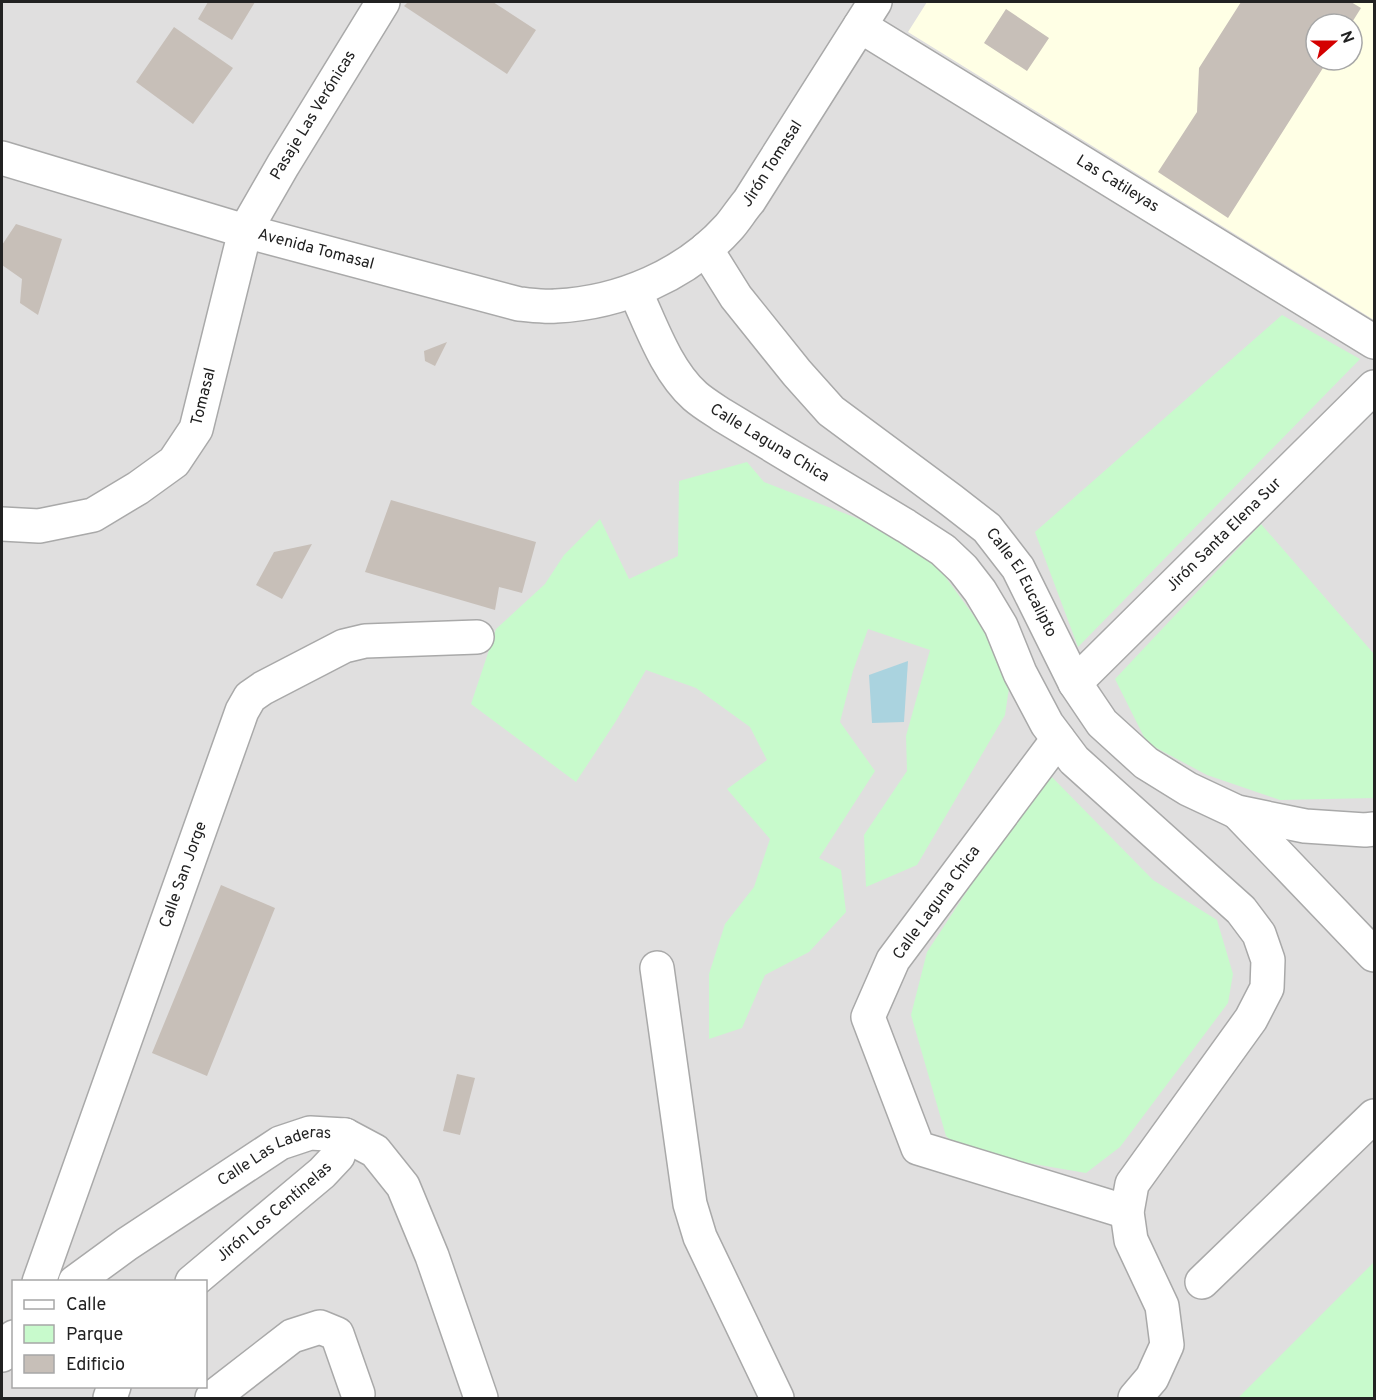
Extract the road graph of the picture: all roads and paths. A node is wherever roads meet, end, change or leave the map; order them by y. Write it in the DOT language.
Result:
graph roads {
  1 [pos="383,2"];
  2 [pos="868,14"];
  3 [pos="2,158"];
  4 [pos="245,231"];
  5 [pos="706,249"];
  6 [pos="634,291"];
  7 [pos="1374,342"];
  8 [pos="1374,387"];
  9 [pos="2,524"];
  10 [pos="477,637"];
  11 [pos="1075,683"];
  12 [pos="1058,739"];
  13 [pos="1237,812"];
  14 [pos="1374,829"];
  15 [pos="1374,955"];
  16 [pos="657,968"];
  17 [pos="1374,1116"];
  18 [pos="345,1136"];
  19 [pos="1126,1212"];
  20 [pos="39,1280"];
  21 [pos="76,1280"];
  22 [pos="193,1280"];
  23 [pos="1202,1282"];
  24 [pos="12,1340"];
  25 [pos="2,1355"];
  26 [pos="358,1394"];
  27 [pos="212,1398"];
  28 [pos="481,1398"];
  29 [pos="777,1398"];
  30 [pos="1135,1398"];
  1 -- 4 [label="street, Pasaje Las Verónicas"];
  2 -- 5 [label="street, Jirón Tomasal"];
  2 -- 7 [label="street, Las Catileyas"];
  3 -- 4 [label="street, Avenida Tomasal"];
  4 -- 6 [label="street, Avenida Tomasal"];
  4 -- 9 [label="street, Tomasal"];
  5 -- 6 [label="street, Jirón Tomasal"];
  5 -- 11 [label="street, Calle El Eucalipto"];
  6 -- 12 [label="street, Calle Laguna Chica"];
  8 -- 11 [label="street, Jirón Santa Elena Sur"];
  10 -- 20 [label="street, Calle San Jorge"];
  11 -- 13 [label="street, Calle El Eucalipto"];
  12 -- 19 [label="street, Calle Laguna Chica"];
  12 -- 19 [label="street, Calle Laguna Chica"];
  13 -- 14 [label="street, Calle El Eucalipto"];
  13 -- 15 [label="street"];
  16 -- 29 [label="street"];
  17 -- 23 [label="street"];
  18 -- 21 [label="street, Calle Las Laderas"];
  18 -- 22 [label="street, Jirón Los Centinelas"];
  18 -- 28 [label="street, Calle Las Laderas"];
  19 -- 30 [label="street, Calle Laguna Chica"];
  24 -- 25 [label="street"];
  26 -- 27 [label="street"];
}
